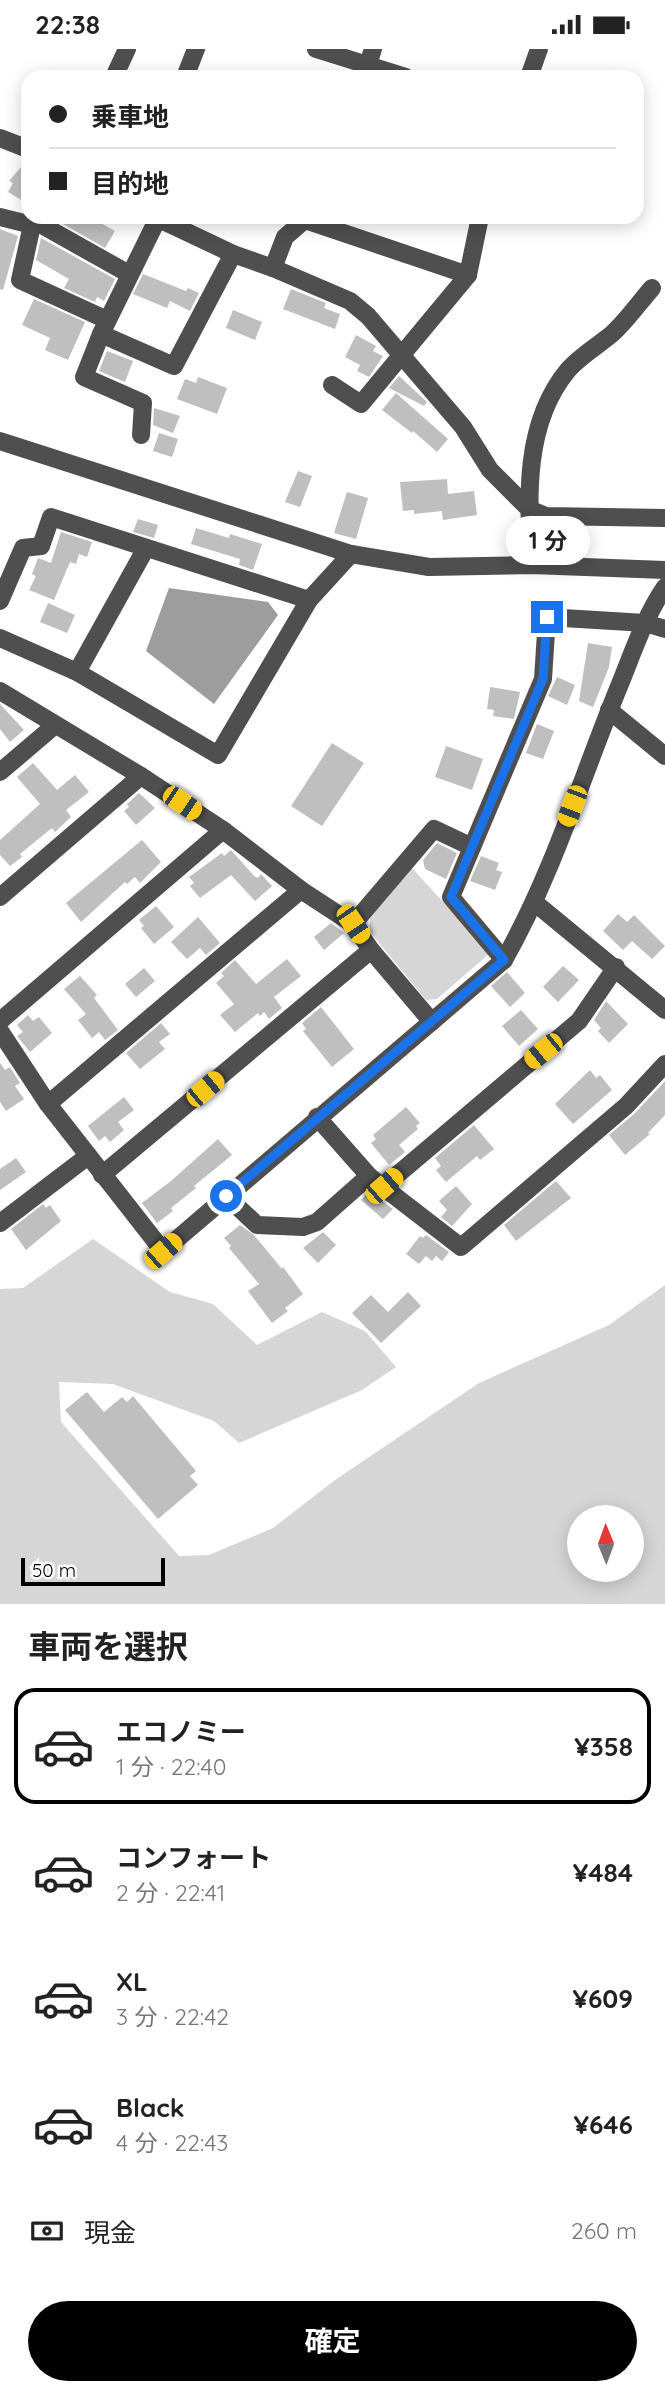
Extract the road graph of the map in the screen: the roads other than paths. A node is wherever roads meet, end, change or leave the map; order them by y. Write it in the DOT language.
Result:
graph roads {
  1 [pos="127,49"];
  2 [pos="196,49"];
  3 [pos="316,49"];
  4 [pos="539,49"];
  5 [pos="368,63"];
  6 [pos="117,70"];
  7 [pos="188,70"];
  8 [pos="387,70"];
  9 [pos="532,70"];
  10 [pos="0,138"];
  11 [pos="21,146"];
  12 [pos="0,217"];
  13 [pos="21,222"];
  14 [pos="28,224"];
  15 [pos="153,224"];
  16 [pos="169,224"];
  17 [pos="301,224"];
  18 [pos="321,224"];
  19 [pos="479,224"];
  20 [pos="32,225"];
  21 [pos="233,254"];
  22 [pos="273,268"];
  23 [pos="129,274"];
  24 [pos="468,275"];
  25 [pos="652,288"];
  26 [pos="104,327"];
  27 [pos="401,353"];
  28 [pos="332,385"];
  29 [pos="141,435"];
  30 [pos="0,441"];
  31 [pos="529,509"];
  32 [pos="665,518"];
  33 [pos="146,548"];
  34 [pos="351,554"];
  35 [pos="532,565"];
  36 [pos="665,570"];
  37 [pos="665,587"];
  38 [pos="309,600"];
  39 [pos="0,601"];
  40 [pos="645,623"];
  41 [pos="665,629"];
  42 [pos="0,639"];
  43 [pos="77,672"];
  44 [pos="0,691"];
  45 [pos="609,711"];
  46 [pos="54,726"];
  47 [pos="665,756"];
  48 [pos="0,772"];
  49 [pos="141,776"];
  50 [pos="223,830"];
  51 [pos="472,846"];
  52 [pos="301,890"];
  53 [pos="0,897"];
  54 [pos="534,902"];
  55 [pos="353,924"];
  56 [pos="371,950"];
  57 [pos="504,960"];
  58 [pos="616,967"];
  59 [pos="665,1010"];
  60 [pos="0,1021"];
  61 [pos="432,1022"];
  62 [pos="0,1031"];
  63 [pos="665,1064"];
  64 [pos="48,1104"];
  65 [pos="317,1117"];
  66 [pos="88,1156"];
  67 [pos="102,1175"];
  68 [pos="377,1181"];
  69 [pos="226,1196"];
  70 [pos="0,1223"];
  1 -- 6 [label="street"];
  2 -- 7 [label="street"];
  3 -- 5 [label="street"];
  4 -- 9 [label="street"];
  5 -- 8 [label="street"];
  10 -- 11 [label="street"];
  12 -- 13 [label="street"];
  14 -- 20 [label="street"];
  15 -- 23 [label="street"];
  16 -- 21 [label="street"];
  17 -- 22 [label="street"];
  18 -- 24 [label="street"];
  19 -- 24 [label="street"];
  20 -- 23 [label="street"];
  20 -- 26 [label="street"];
  21 -- 22 [label="street"];
  21 -- 26 [label="street"];
  22 -- 27 [label="street"];
  23 -- 26 [label="street"];
  24 -- 27 [label="street"];
  25 -- 31 [label="street"];
  26 -- 29 [label="street"];
  27 -- 28 [label="street"];
  27 -- 31 [label="street"];
  30 -- 34 [label="street"];
  31 -- 32 [label="street"];
  31 -- 35 [label="street"];
  33 -- 38 [label="street"];
  33 -- 39 [label="street"];
  33 -- 43 [label="street"];
  34 -- 35 [label="street"];
  34 -- 38 [label="street"];
  35 -- 36 [label="street"];
  37 -- 40 [label="street"];
  38 -- 43 [label="street"];
  40 -- 41 [label="street"];
  40 -- 45 [label="street"];
  40 -- 51 [label="street"];
  42 -- 43 [label="street"];
  44 -- 46 [label="street"];
  45 -- 47 [label="street"];
  45 -- 54 [label="street"];
  46 -- 48 [label="street"];
  46 -- 49 [label="street"];
  49 -- 50 [label="street"];
  49 -- 53 [label="street"];
  50 -- 52 [label="street"];
  50 -- 60 [label="street"];
  51 -- 55 [label="street"];
  51 -- 57 [label="street"];
  52 -- 55 [label="street"];
  52 -- 64 [label="street"];
  54 -- 57 [label="street"];
  54 -- 58 [label="street"];
  55 -- 56 [label="street"];
  56 -- 61 [label="street"];
  56 -- 67 [label="street"];
  57 -- 61 [label="street"];
  58 -- 59 [label="street"];
  58 -- 68 [label="street"];
  61 -- 65 [label="street"];
  62 -- 64 [label="street"];
  63 -- 68 [label="street"];
  64 -- 66 [label="street"];
  65 -- 68 [label="street"];
  65 -- 69 [label="street"];
  66 -- 67 [label="street"];
  66 -- 70 [label="street"];
  67 -- 69 [label="street"];
  68 -- 69 [label="street"];
}
